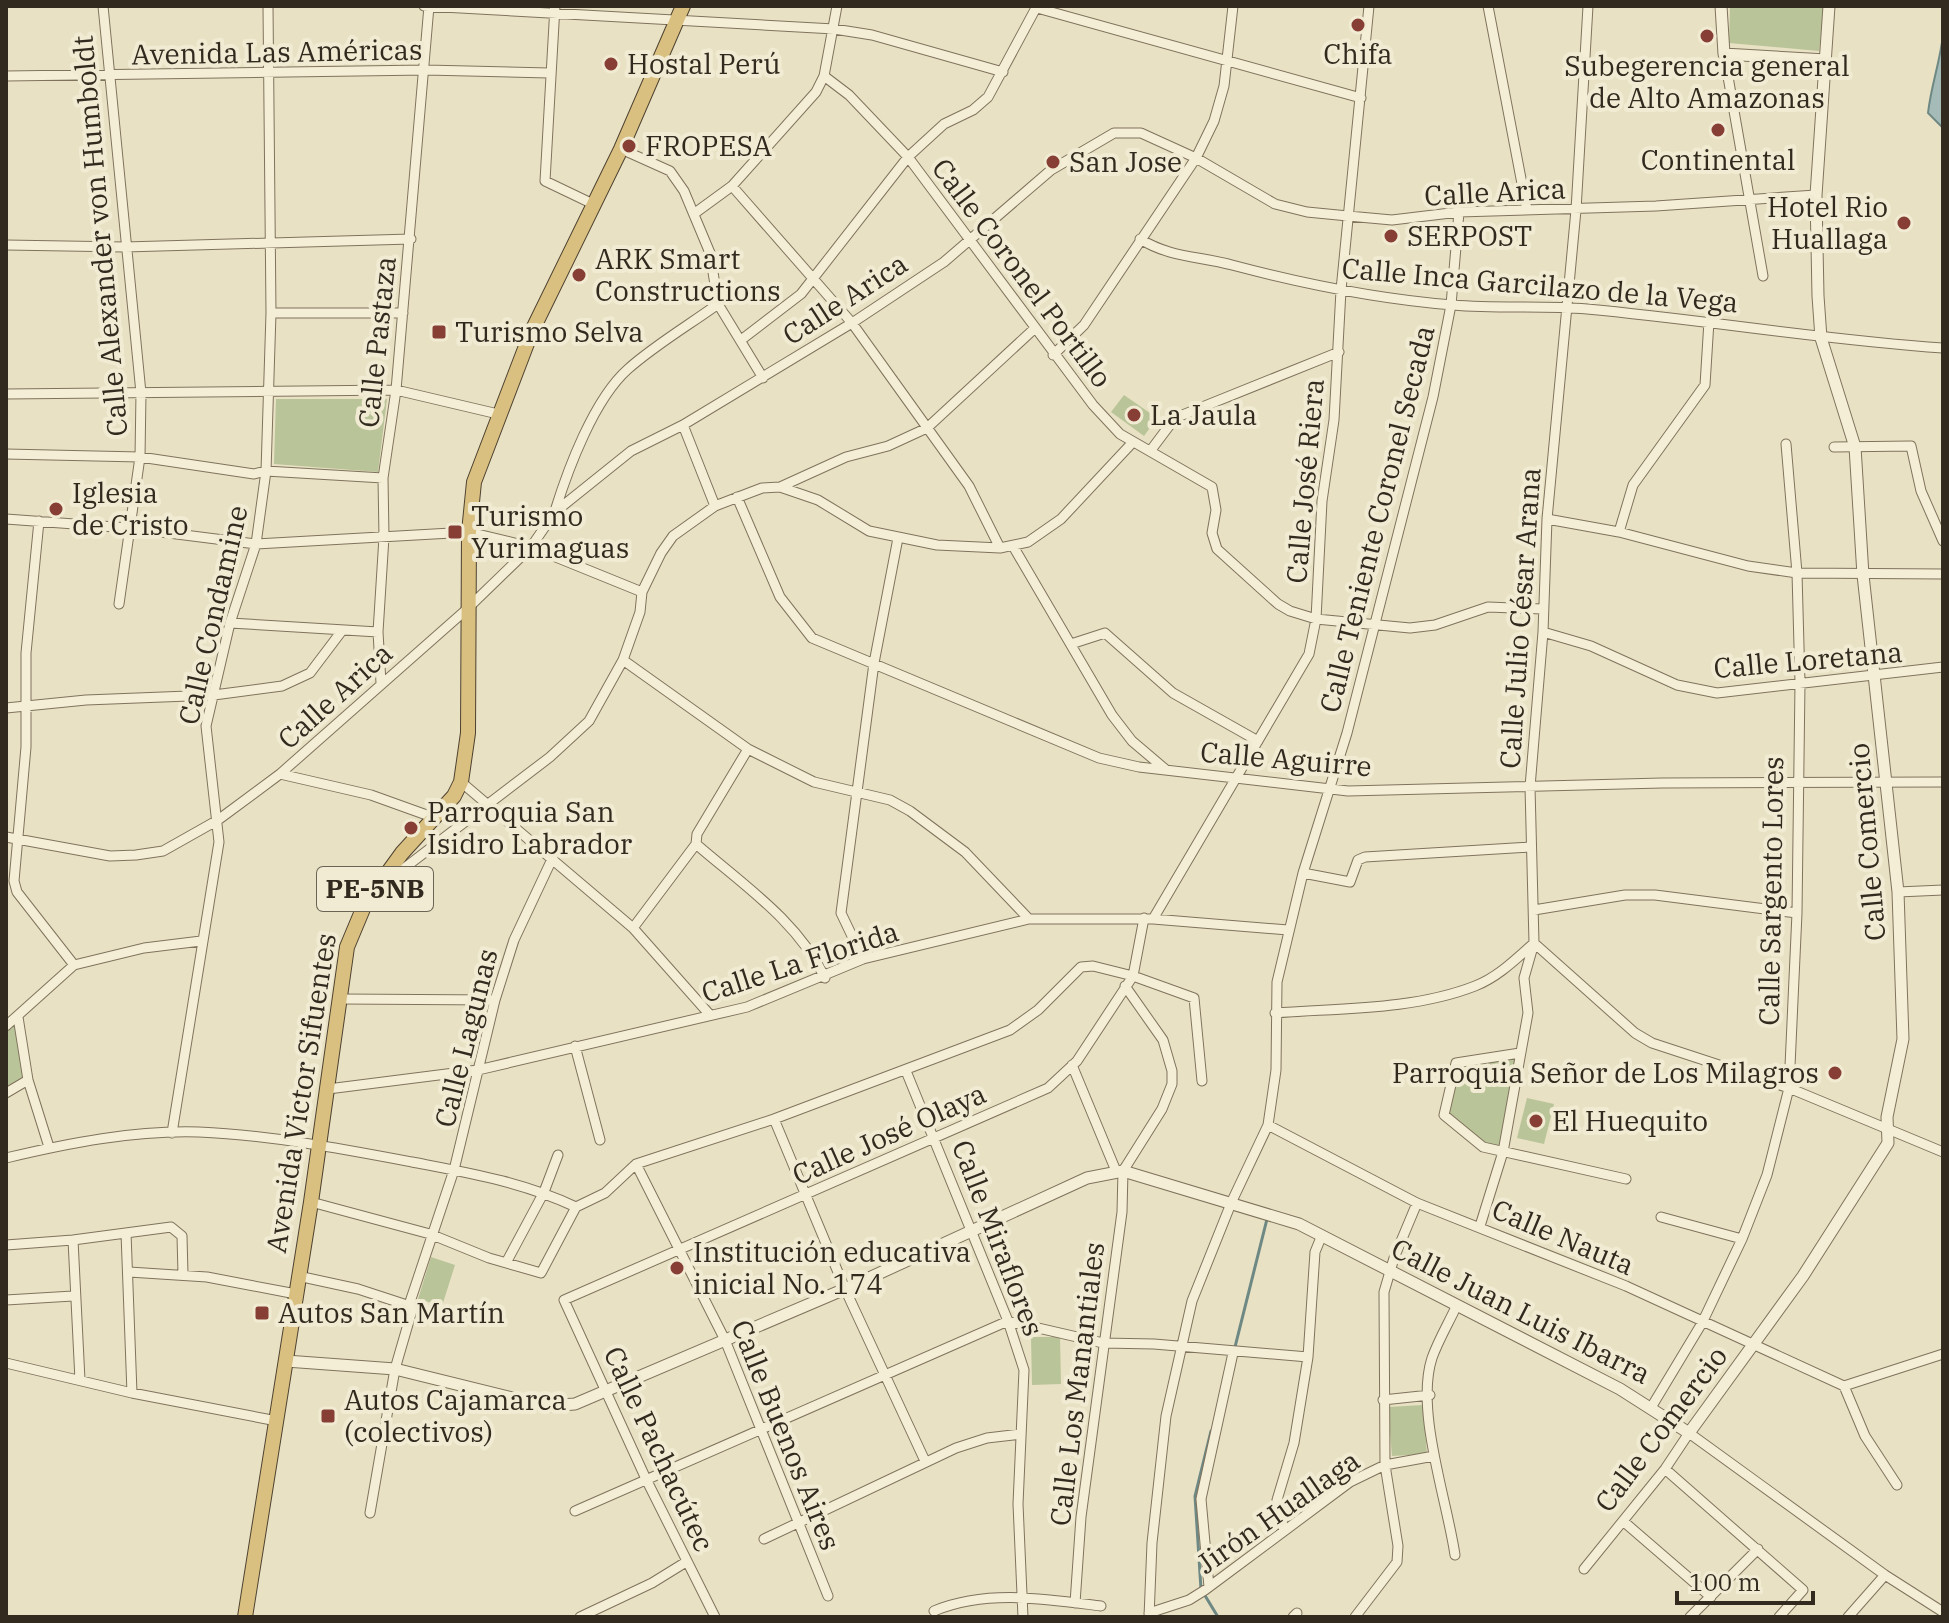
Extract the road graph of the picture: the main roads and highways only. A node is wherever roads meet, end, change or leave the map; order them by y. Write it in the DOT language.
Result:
graph roads {
  1 [pos="683,6"];
  2 [pos="245,1617"];
  1 -- 2 [label="highway, Avenida Victor Sifuentes / PE-5NB"];
}
